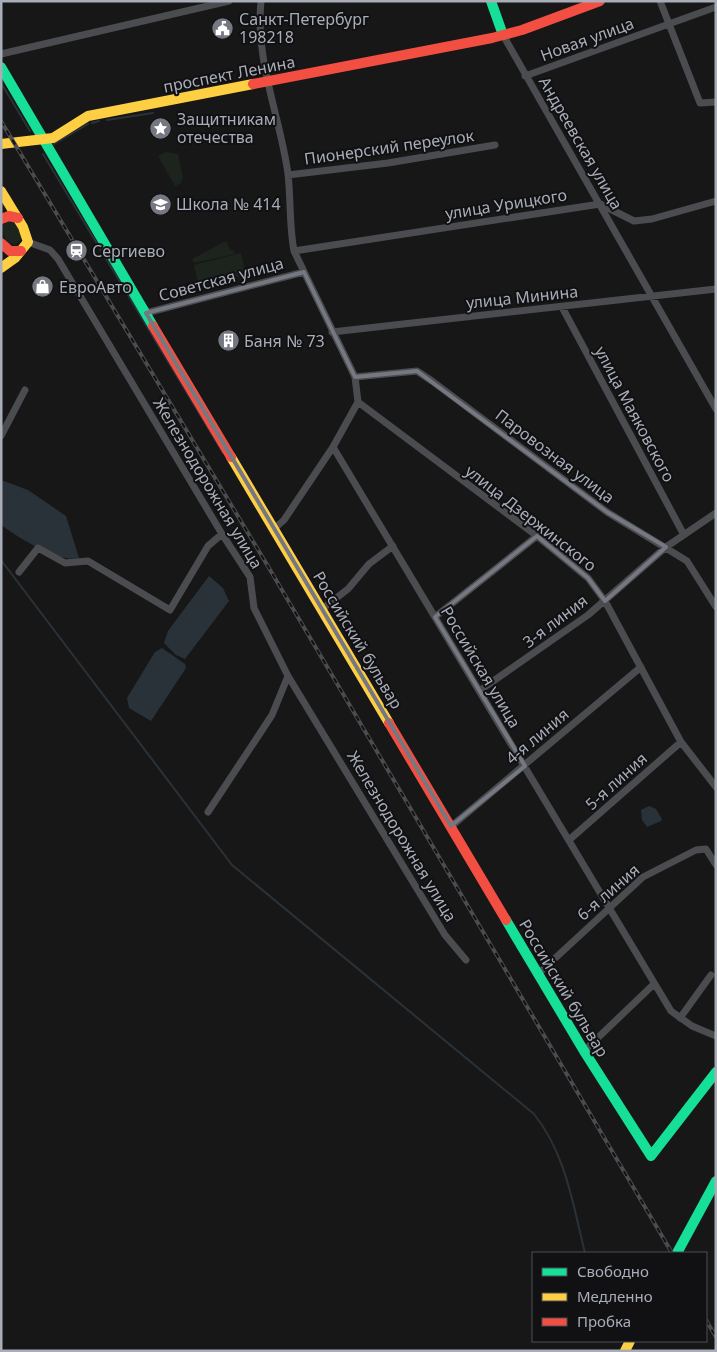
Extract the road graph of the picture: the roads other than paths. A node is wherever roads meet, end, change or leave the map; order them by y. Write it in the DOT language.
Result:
graph roads {
  1 [pos="229,1"];
  2 [pos="262,1"];
  3 [pos="491,1"];
  4 [pos="600,1"];
  5 [pos="660,1"];
  6 [pos="716,7"];
  7 [pos="668,24"];
  8 [pos="503,35"];
  9 [pos="1,54"];
  10 [pos="1,67"];
  11 [pos="525,76"];
  12 [pos="268,82"];
  13 [pos="716,102"];
  14 [pos="40,138"];
  15 [pos="1,144"];
  16 [pos="495,145"];
  17 [pos="288,175"];
  18 [pos="3,195"];
  19 [pos="716,201"];
  20 [pos="600,204"];
  21 [pos="1,218"];
  22 [pos="18,218"];
  23 [pos="28,242"];
  24 [pos="1,243"];
  25 [pos="21,251"];
  26 [pos="294,251"];
  27 [pos="1,268"];
  28 [pos="304,272"];
  29 [pos="716,289"];
  30 [pos="651,296"];
  31 [pos="562,306"];
  32 [pos="146,313"];
  33 [pos="332,332"];
  34 [pos="355,377"];
  35 [pos="25,390"];
  36 [pos="358,402"];
  37 [pos="716,410"];
  38 [pos="1,436"];
  39 [pos="332,447"];
  40 [pos="716,513"];
  41 [pos="275,528"];
  42 [pos="222,534"];
  43 [pos="684,534"];
  44 [pos="537,536"];
  45 [pos="393,546"];
  46 [pos="666,547"];
  47 [pos="19,572"];
  48 [pos="606,601"];
  49 [pos="716,607"];
  50 [pos="322,608"];
  51 [pos="435,617"];
  52 [pos="641,667"];
  53 [pos="288,676"];
  54 [pos="479,691"];
  55 [pos="681,742"];
  56 [pos="525,766"];
  57 [pos="716,786"];
  58 [pos="208,812"];
  59 [pos="452,825"];
  60 [pos="569,840"];
  61 [pos="716,865"];
  62 [pos="610,907"];
  63 [pos="466,960"];
  64 [pos="538,974"];
  65 [pos="711,975"];
  66 [pos="654,984"];
  67 [pos="680,1018"];
  68 [pos="716,1036"];
  69 [pos="584,1051"];
  70 [pos="716,1072"];
  71 [pos="716,1181"];
  72 [pos="678,1252"];
  1 -- 9 [label="street"];
  2 -- 12 [label="street"];
  3 -- 8 [label="street, Андреевская улица"];
  4 -- 8 [label="street, проспект Ленина"];
  5 -- 7 [label="street"];
  6 -- 7 [label="street, Новая улица"];
  7 -- 11 [label="street, Новая улица"];
  7 -- 13 [label="street"];
  8 -- 11 [label="street, Андреевская улица"];
  8 -- 12 [label="street, проспект Ленина"];
  10 -- 14 [label="street, Российский бульвар"];
  11 -- 20 [label="street, Андреевская улица"];
  12 -- 14 [label="street, проспект Ленина"];
  12 -- 17 [label="street"];
  14 -- 15 [label="street, проспект Ленина"];
  14 -- 32 [label="street, Российский бульвар"];
  16 -- 17 [label="street, Пионерский переулок"];
  17 -- 26 [label="street"];
  18 -- 21 [label="street"];
  18 -- 22 [label="street"];
  19 -- 20 [label="street"];
  20 -- 26 [label="street, улица Урицкого"];
  20 -- 30 [label="street, Андреевская улица"];
  21 -- 22 [label="street"];
  22 -- 23 [label="street"];
  23 -- 25 [label="street"];
  23 -- 42 [label="street, Железнодорожная улица"];
  24 -- 25 [label="street"];
  25 -- 27 [label="street"];
  26 -- 28 [label="street"];
  28 -- 32 [label="street, Советская улица"];
  28 -- 33 [label="street"];
  29 -- 30 [label="street, улица Минина"];
  30 -- 31 [label="street, улица Минина"];
  30 -- 37 [label="street, Андреевская улица"];
  31 -- 33 [label="street, улица Минина"];
  31 -- 43 [label="street, улица Маяковского"];
  32 -- 41 [label="street, Российский бульвар"];
  33 -- 34 [label="street"];
  34 -- 36 [label="street"];
  34 -- 46 [label="street, Паровозная улица"];
  35 -- 38 [label="street"];
  36 -- 39 [label="street"];
  36 -- 44 [label="street, улица Дзержинского"];
  39 -- 41 [label="street"];
  39 -- 45 [label="street, Российская улица"];
  40 -- 43 [label="street, 3-я линия"];
  41 -- 50 [label="street, Российский бульвар"];
  42 -- 47 [label="street"];
  42 -- 53 [label="street, Железнодорожная улица"];
  43 -- 46 [label="street, 3-я линия"];
  44 -- 48 [label="street, улица Дзержинского"];
  44 -- 51 [label="street"];
  45 -- 50 [label="street"];
  45 -- 51 [label="street, Российская улица"];
  46 -- 48 [label="street, 3-я линия"];
  46 -- 49 [label="street, Паровозная улица"];
  48 -- 52 [label="street, улица Дзержинского"];
  48 -- 54 [label="street, 3-я линия"];
  50 -- 59 [label="street, Российский бульвар"];
  51 -- 54 [label="street, Российская улица"];
  52 -- 55 [label="street, улица Дзержинского"];
  52 -- 56 [label="street, 4-я линия"];
  53 -- 58 [label="street"];
  53 -- 63 [label="street, Железнодорожная улица"];
  54 -- 56 [label="street, Российская улица"];
  55 -- 57 [label="street, улица Дзержинского"];
  55 -- 60 [label="street, 5-я линия"];
  56 -- 59 [label="street, 4-я линия"];
  56 -- 60 [label="street, Российская улица"];
  59 -- 64 [label="street, Российский бульвар"];
  60 -- 62 [label="street, Российская улица"];
  61 -- 62 [label="street, 6-я линия"];
  62 -- 64 [label="street, 6-я линия"];
  62 -- 66 [label="street, Российская улица"];
  64 -- 69 [label="street, Российский бульвар"];
  65 -- 67 [label="street"];
  66 -- 67 [label="street, Российская улица"];
  66 -- 69 [label="street"];
  67 -- 68 [label="street, Российская улица"];
  69 -- 70 [label="street, Российский бульвар"];
  71 -- 72 [label="street"];
}
